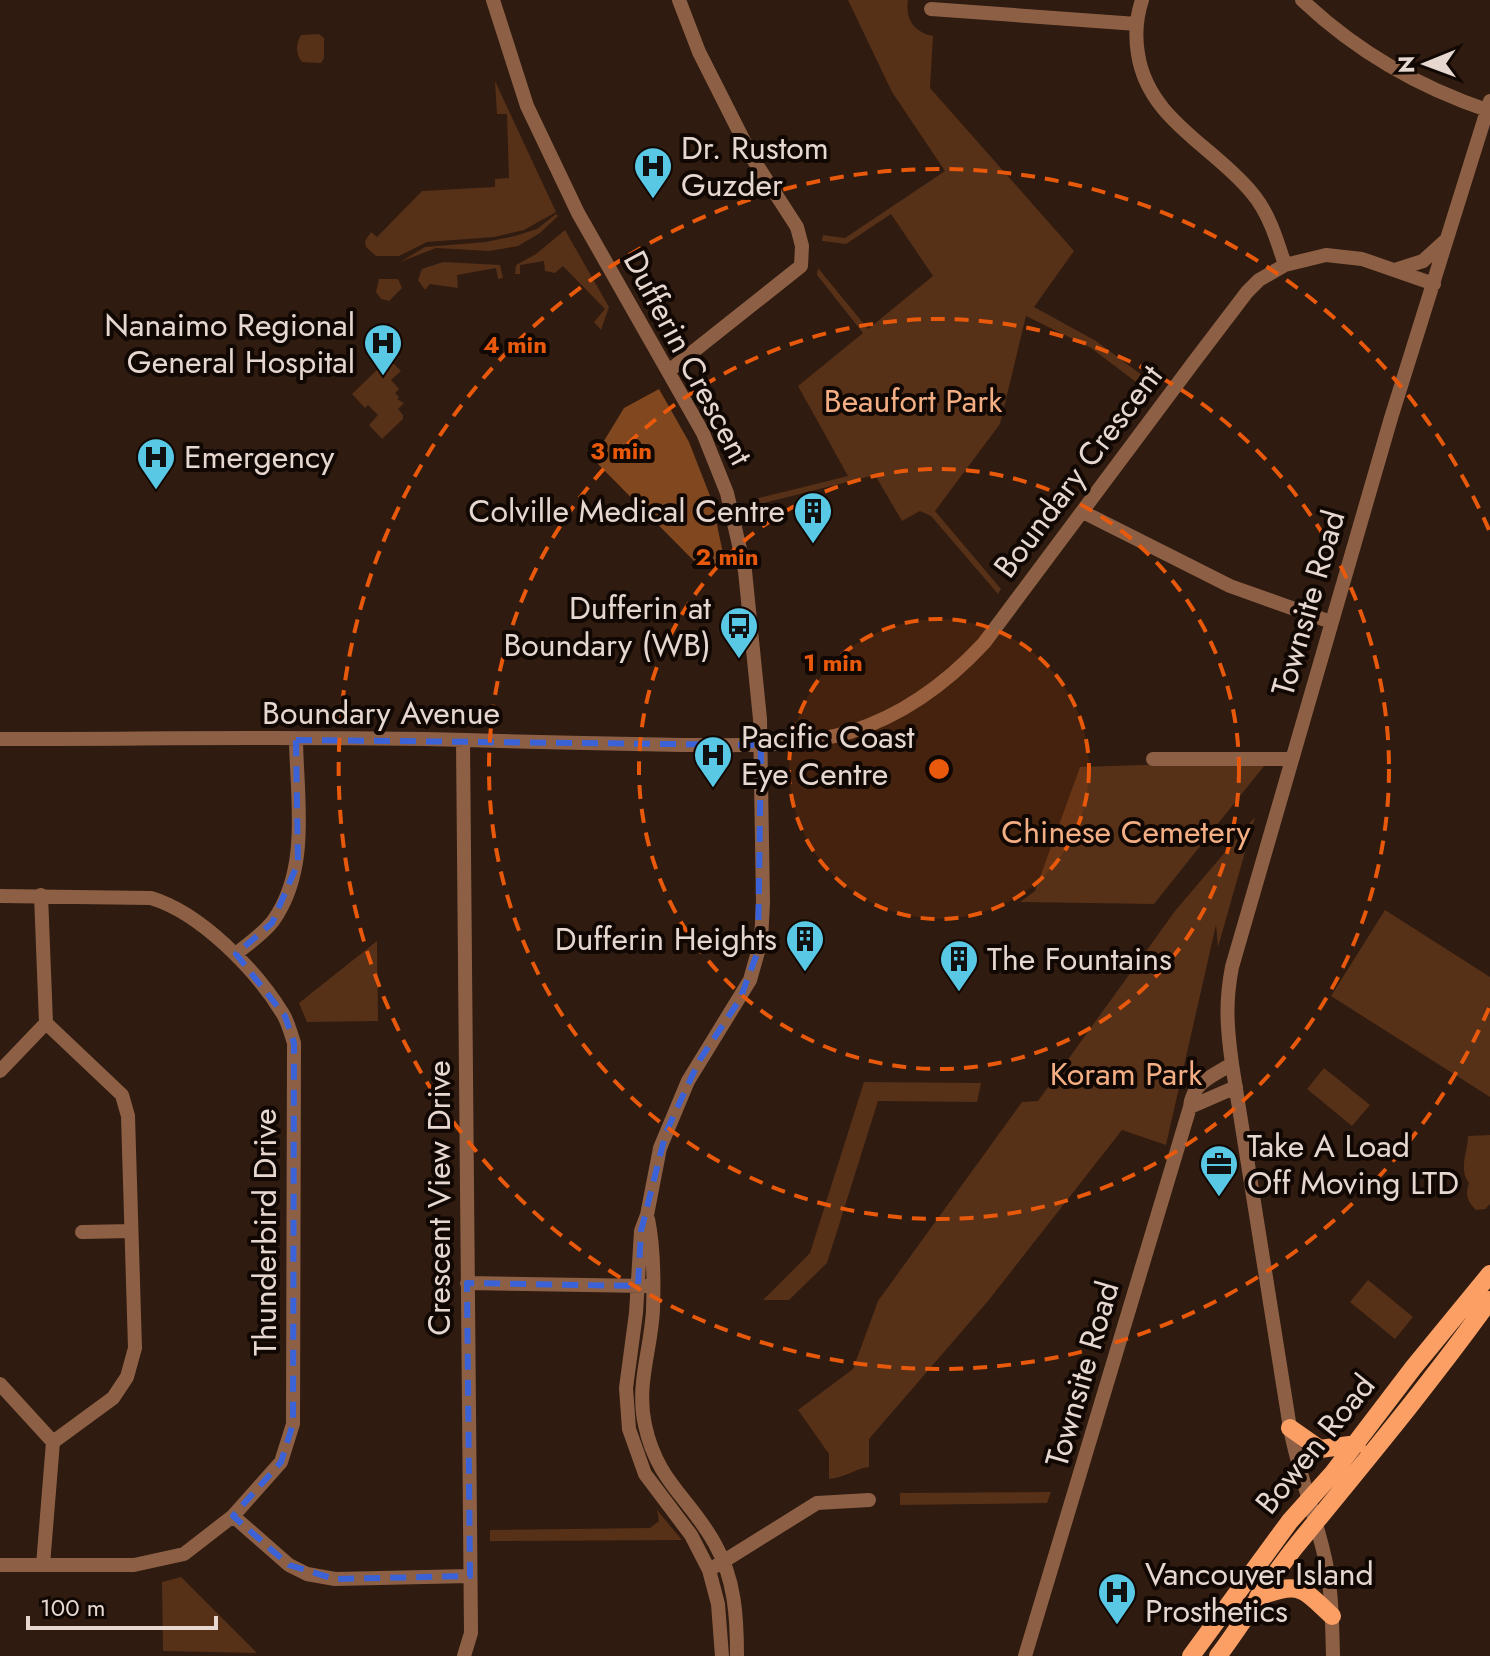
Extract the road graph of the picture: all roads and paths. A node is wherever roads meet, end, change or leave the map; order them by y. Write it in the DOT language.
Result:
graph roads {
  1 [pos="511,0"];
  2 [pos="679,0"];
  3 [pos="1142,0"];
  4 [pos="1302,0"];
  5 [pos="494,3"];
  6 [pos="931,9"];
  7 [pos="1137,24"];
  8 [pos="1489,108"];
  9 [pos="1448,239"];
  10 [pos="1285,265"];
  11 [pos="1394,271"];
  12 [pos="1434,284"];
  13 [pos="670,370"];
  14 [pos="1083,512"];
  15 [pos="1331,622"];
  16 [pos="0,739"];
  17 [pos="296,740"];
  18 [pos="463,740"];
  19 [pos="761,745"];
  20 [pos="1153,759"];
  21 [pos="1292,759"];
  22 [pos="41,895"];
  23 [pos="0,896"];
  24 [pos="236,954"];
  25 [pos="46,1023"];
  26 [pos="1232,1064"];
  27 [pos="0,1071"];
  28 [pos="1236,1087"];
  29 [pos="1190,1107"];
  30 [pos="131,1231"];
  31 [pos="82,1232"];
  32 [pos="1490,1274"];
  33 [pos="467,1283"];
  34 [pos="645,1286"];
  35 [pos="1490,1300"];
  36 [pos="0,1384"];
  37 [pos="1290,1428"];
  38 [pos="53,1442"];
  39 [pos="1357,1444"];
  40 [pos="869,1500"];
  41 [pos="1308,1501"];
  42 [pos="233,1516"];
  43 [pos="1315,1524"];
  44 [pos="723,1560"];
  45 [pos="0,1565"];
  46 [pos="43,1565"];
  47 [pos="709,1570"];
  48 [pos="470,1576"];
  49 [pos="1258,1597"];
  50 [pos="1332,1616"];
  51 [pos="465,1656"];
  52 [pos="722,1656"];
  53 [pos="737,1656"];
  54 [pos="1025,1656"];
  55 [pos="1191,1656"];
  56 [pos="1218,1656"];
  57 [pos="1333,1656"];
  1 -- 5 [label="street"];
  2 -- 13 [label="street"];
  3 -- 7 [label="street"];
  4 -- 8 [label="street"];
  5 -- 13 [label="street, Dufferin Crescent"];
  6 -- 7 [label="street"];
  7 -- 10 [label="street"];
  8 -- 9 [label="street, Townsite Road"];
  9 -- 11 [label="street"];
  9 -- 12 [label="street, Townsite Road"];
  10 -- 11 [label="street, Boundary Crescent"];
  10 -- 14 [label="street, Boundary Crescent"];
  11 -- 12 [label="street, Boundary Crescent"];
  12 -- 15 [label="street, Townsite Road"];
  13 -- 19 [label="street, Dufferin Crescent"];
  14 -- 15 [label="street"];
  14 -- 19 [label="street, Boundary Crescent"];
  15 -- 21 [label="street, Townsite Road"];
  16 -- 17 [label="street, Boundary Avenue"];
  17 -- 18 [label="street, Boundary Avenue"];
  17 -- 24 [label="street"];
  18 -- 19 [label="street, Boundary Avenue"];
  18 -- 33 [label="street, Crescent View Drive"];
  19 -- 34 [label="street, Dufferin Crescent"];
  20 -- 21 [label="street"];
  21 -- 26 [label="street, Townsite Road"];
  22 -- 23 [label="street, Thunderbird Drive"];
  22 -- 24 [label="street, Thunderbird Drive"];
  22 -- 25 [label="street"];
  24 -- 42 [label="street, Thunderbird Drive"];
  25 -- 27 [label="street"];
  25 -- 30 [label="street"];
  26 -- 28 [label="street"];
  26 -- 29 [label="street, Townsite Road"];
  28 -- 29 [label="street"];
  28 -- 37 [label="street"];
  29 -- 54 [label="street, Townsite Road"];
  30 -- 31 [label="street"];
  30 -- 38 [label="street"];
  32 -- 39 [label="main road, Bowen Road"];
  33 -- 34 [label="street"];
  33 -- 48 [label="street, Crescent View Drive"];
  34 -- 44 [label="street, Dufferin Crescent"];
  34 -- 47 [label="street, Dufferin Crescent"];
  35 -- 43 [label="main road, Bowen Road"];
  36 -- 38 [label="street"];
  37 -- 39 [label="main road"];
  37 -- 41 [label="street"];
  38 -- 46 [label="street"];
  39 -- 41 [label="main road, Bowen Road"];
  40 -- 44 [label="street"];
  41 -- 43 [label="street"];
  41 -- 55 [label="main road, Bowen Road"];
  42 -- 46 [label="street, Thunderbird Drive"];
  42 -- 48 [label="street"];
  43 -- 49 [label="main road, Bowen Road"];
  43 -- 50 [label="street"];
  44 -- 47 [label="street"];
  44 -- 53 [label="street, Dufferin Crescent"];
  45 -- 46 [label="street, Thunderbird Drive"];
  47 -- 52 [label="street, Dufferin Crescent"];
  48 -- 51 [label="street, Crescent View Drive"];
  49 -- 50 [label="main road"];
  49 -- 56 [label="main road, Bowen Road"];
  50 -- 57 [label="street"];
}
